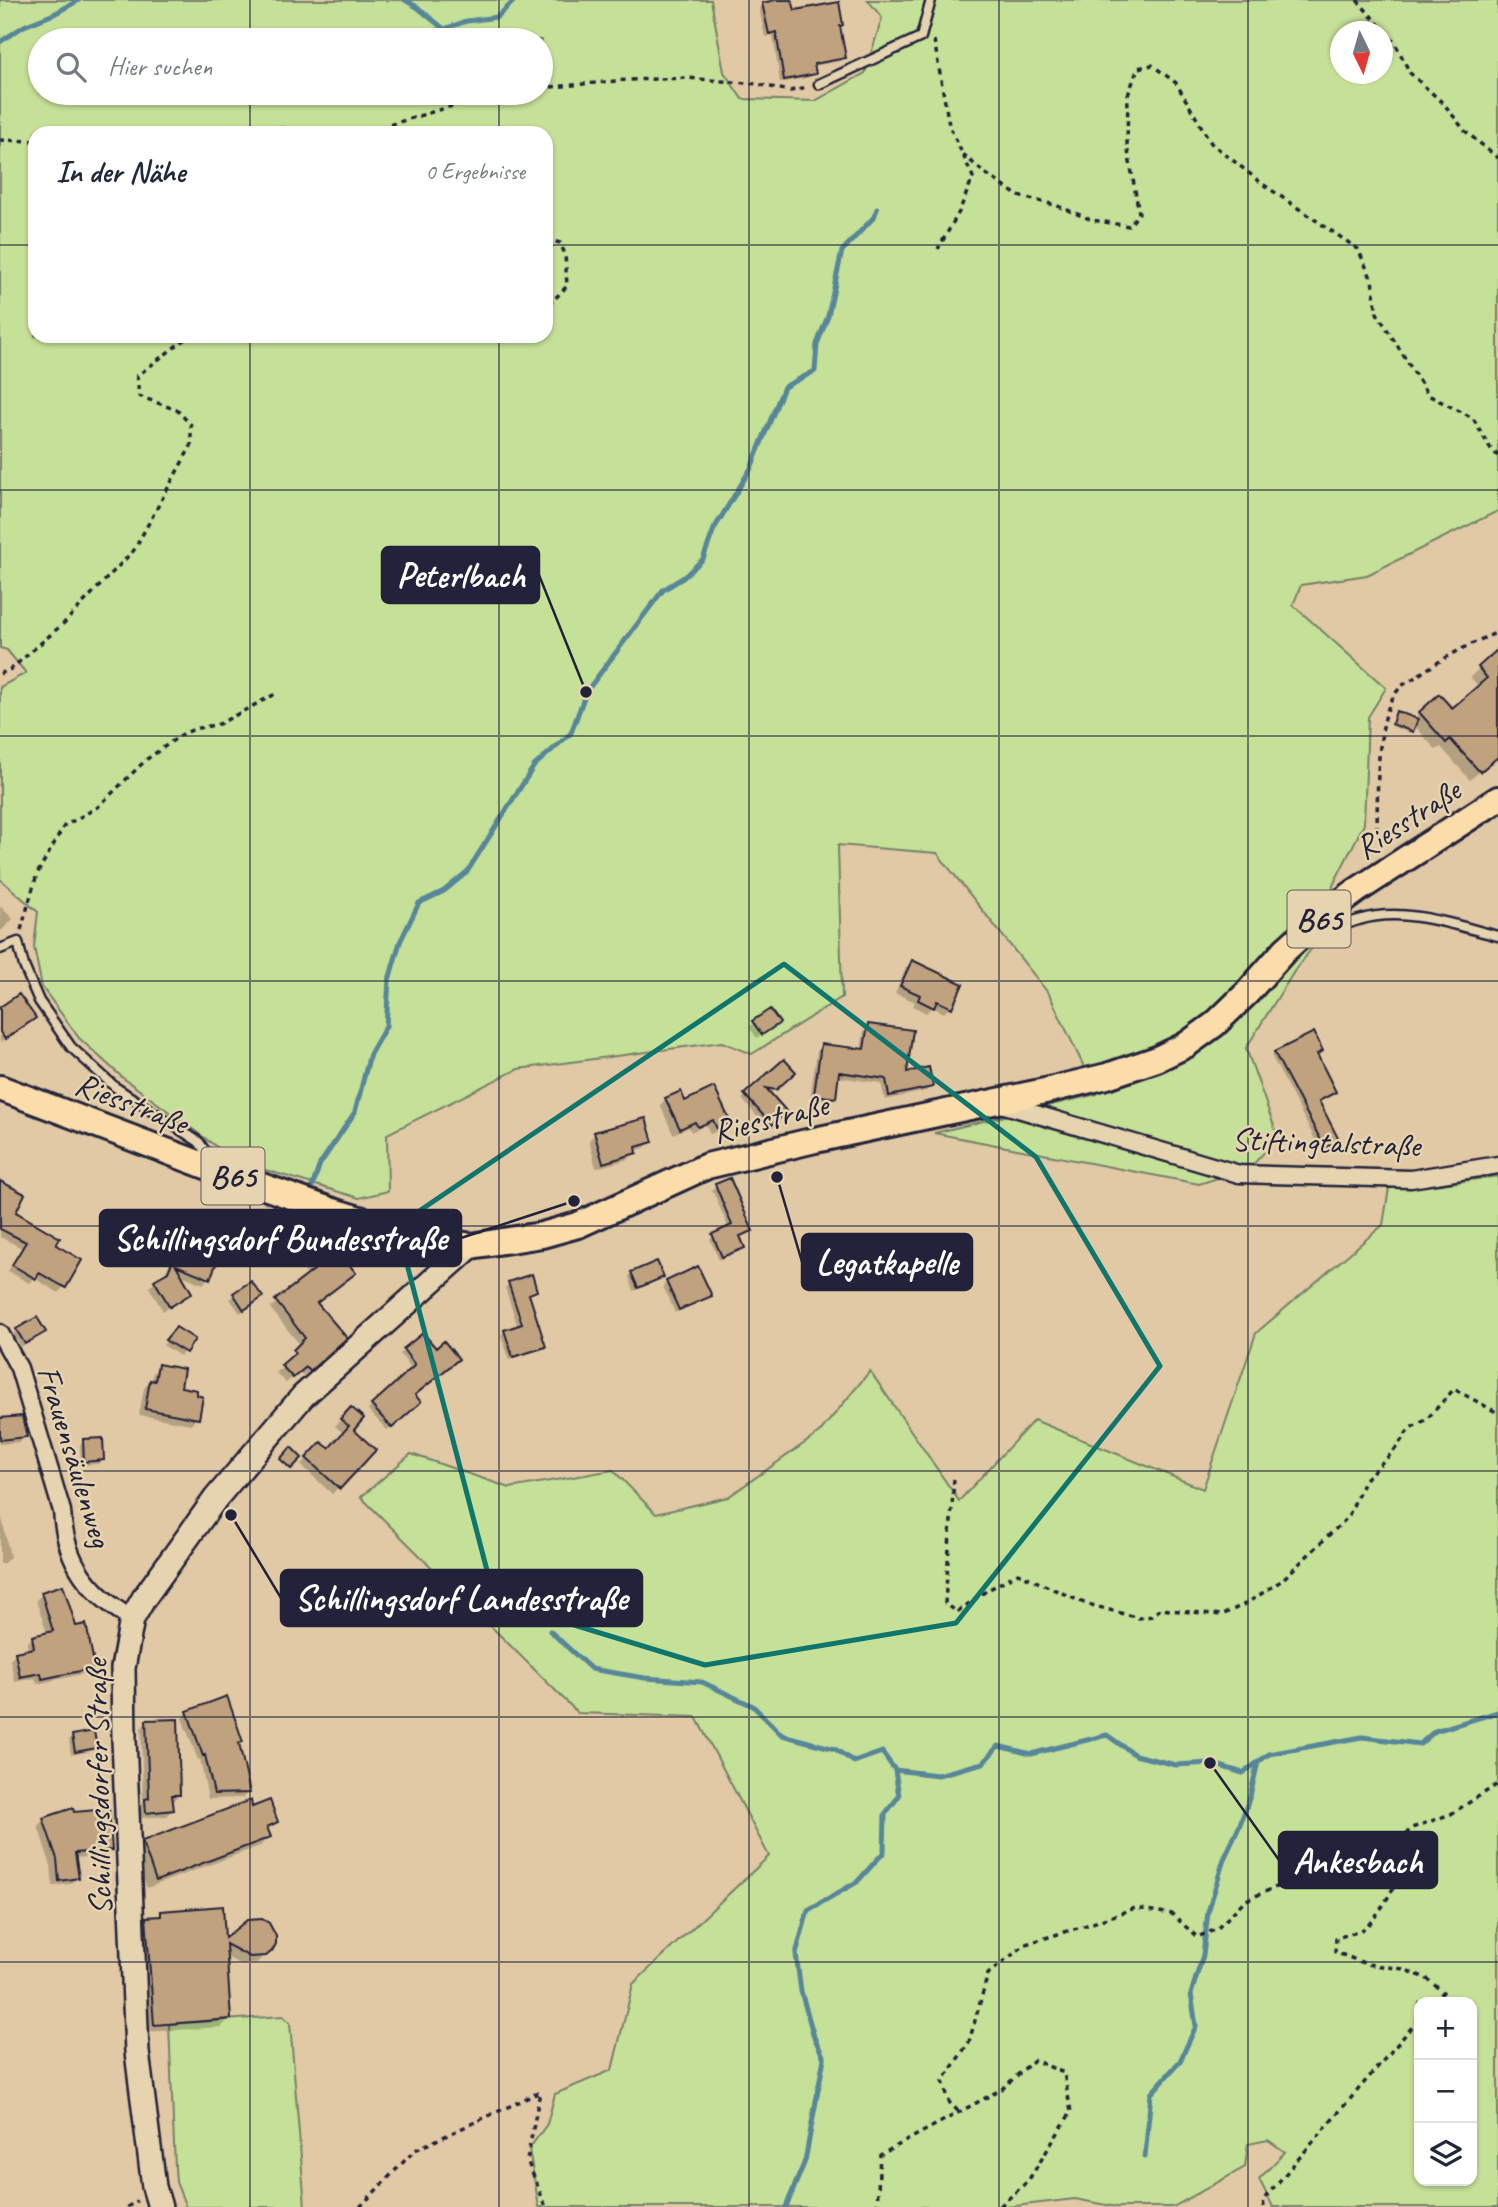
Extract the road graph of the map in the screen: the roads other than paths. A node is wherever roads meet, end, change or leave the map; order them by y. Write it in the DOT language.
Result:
graph roads {
  1 [pos="930,3"];
  2 [pos="819,84"];
  3 [pos="1498,799"];
  4 [pos="1313,925"];
  5 [pos="1498,936"];
  6 [pos="0,949"];
  7 [pos="0,1088"];
  8 [pos="992,1101"];
  9 [pos="1498,1165"];
  10 [pos="219,1171"];
  11 [pos="471,1246"];
  12 [pos="0,1333"];
  13 [pos="132,1619"];
  14 [pos="160,2207"];
  1 -- 2 [label="lane"];
  3 -- 4 [label="main road, Riesstraße / B65"];
  4 -- 5 [label="lane"];
  4 -- 8 [label="main road, Riesstraße / B65"];
  6 -- 10 [label="lane"];
  7 -- 10 [label="main road, Riesstraße / B65"];
  8 -- 9 [label="street, Stiftingtalstraße"];
  8 -- 11 [label="main road, Riesstraße / B65"];
  10 -- 11 [label="main road, Riesstraße / B65"];
  11 -- 13 [label="main road, Schillingsdorfer Straße"];
  12 -- 13 [label="street, Frauensäulenweg"];
  13 -- 14 [label="main road, Schillingsdorfer Straße"];
}
